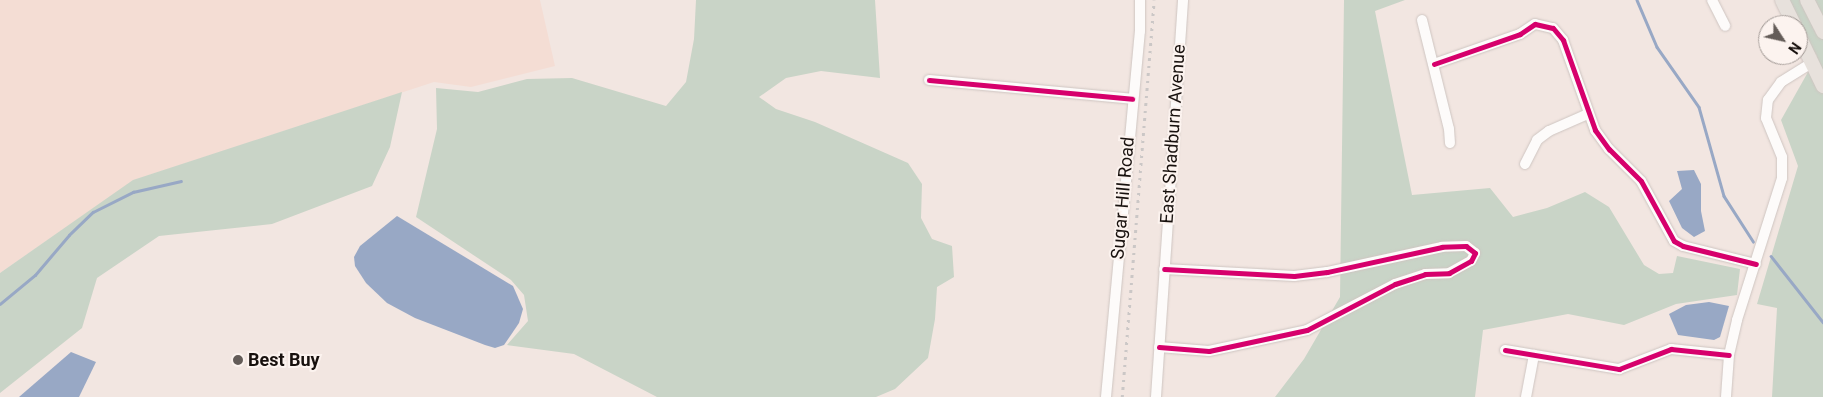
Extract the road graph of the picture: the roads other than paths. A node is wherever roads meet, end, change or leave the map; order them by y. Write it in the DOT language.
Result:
graph roads {
  1 [pos="1140,0"];
  2 [pos="1183,0"];
  3 [pos="1712,0"];
  4 [pos="1782,0"];
  5 [pos="1808,0"];
  6 [pos="1789,15"];
  7 [pos="1422,20"];
  8 [pos="1725,26"];
  9 [pos="1823,32"];
  10 [pos="1808,55"];
  11 [pos="1812,63"];
  12 [pos="1434,64"];
  13 [pos="929,80"];
  14 [pos="1823,86"];
  15 [pos="1132,99"];
  16 [pos="1588,114"];
  17 [pos="1450,143"];
  18 [pos="1525,164"];
  19 [pos="1756,264"];
  20 [pos="1164,269"];
  21 [pos="1159,347"];
  22 [pos="1505,350"];
  23 [pos="1729,354"];
  24 [pos="1534,355"];
  25 [pos="1106,397"];
  26 [pos="1156,397"];
  27 [pos="1526,397"];
  28 [pos="1726,397"];
  1 -- 15 [label="street, Sugar Hill Road"];
  2 -- 20 [label="street, East Shadburn Avenue"];
  3 -- 8 [label="street"];
  4 -- 6 [label="main road"];
  5 -- 9 [label="main road"];
  7 -- 12 [label="street"];
  10 -- 11 [label="main road"];
  11 -- 14 [label="main road"];
  11 -- 19 [label="street"];
  12 -- 16 [label="street"];
  12 -- 17 [label="street"];
  13 -- 15 [label="street"];
  15 -- 25 [label="street, Sugar Hill Road"];
  16 -- 18 [label="street"];
  16 -- 19 [label="street"];
  19 -- 23 [label="street"];
  20 -- 21 [label="street, East Shadburn Avenue"];
  20 -- 21 [label="street"];
  21 -- 26 [label="street, East Shadburn Avenue"];
  22 -- 24 [label="street"];
  23 -- 24 [label="street"];
  23 -- 28 [label="street"];
  24 -- 27 [label="street"];
}
